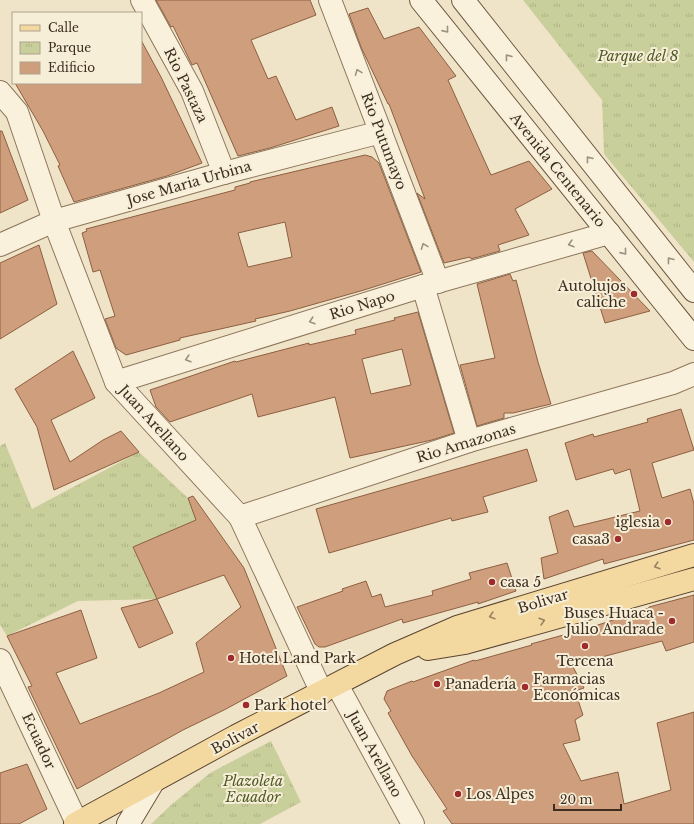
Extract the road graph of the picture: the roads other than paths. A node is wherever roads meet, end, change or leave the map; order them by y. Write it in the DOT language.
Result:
graph roads {
  1 [pos="142,0"];
  2 [pos="330,0"];
  3 [pos="421,0"];
  4 [pos="463,0"];
  5 [pos="0,92"];
  6 [pos="381,132"];
  7 [pos="224,172"];
  8 [pos="54,221"];
  9 [pos="609,233"];
  10 [pos="0,245"];
  11 [pos="430,284"];
  12 [pos="694,291"];
  13 [pos="694,339"];
  14 [pos="694,374"];
  15 [pos="116,382"];
  16 [pos="469,441"];
  17 [pos="240,517"];
  18 [pos="694,555"];
  19 [pos="694,579"];
  20 [pos="395,654"];
  21 [pos="0,660"];
  22 [pos="330,689"];
  23 [pos="153,782"];
  24 [pos="76,823"];
  25 [pos="128,824"];
  26 [pos="413,824"];
  1 -- 7 [label="street, Rio Pastaza"];
  6 -- 2 [label="street, Rio Putumayo, one-way"];
  3 -- 9 [label="street, Avenida Centenario, one-way"];
  12 -- 4 [label="street, one-way"];
  5 -- 8 [label="street, Juan Arellano"];
  6 -- 7 [label="street, Jose Maria Urbina"];
  11 -- 6 [label="street, Rio Putumayo, one-way"];
  7 -- 8 [label="street, Jose Maria Urbina"];
  8 -- 10 [label="street, Jose Maria Urbina"];
  8 -- 15 [label="street, Juan Arellano"];
  9 -- 11 [label="street, Rio Napo, one-way"];
  9 -- 13 [label="street, Avenida Centenario, one-way"];
  11 -- 15 [label="street, Rio Napo, one-way"];
  11 -- 16 [label="street, Rio Putumayo"];
  14 -- 16 [label="street, Rio Amazonas"];
  15 -- 17 [label="street, Juan Arellano"];
  16 -- 17 [label="street, Rio Amazonas"];
  17 -- 22 [label="street, Juan Arellano"];
  18 -- 20 [label="main road, Bolivar, one-way"];
  20 -- 19 [label="main road, Bolivar, one-way"];
  20 -- 22 [label="main road, Bolivar"];
  21 -- 24 [label="street, Ecuador"];
  22 -- 23 [label="main road, Bolivar"];
  22 -- 26 [label="street, Juan Arellano"];
  23 -- 24 [label="main road, Bolivar"];
  23 -- 25 [label="street"];
}
